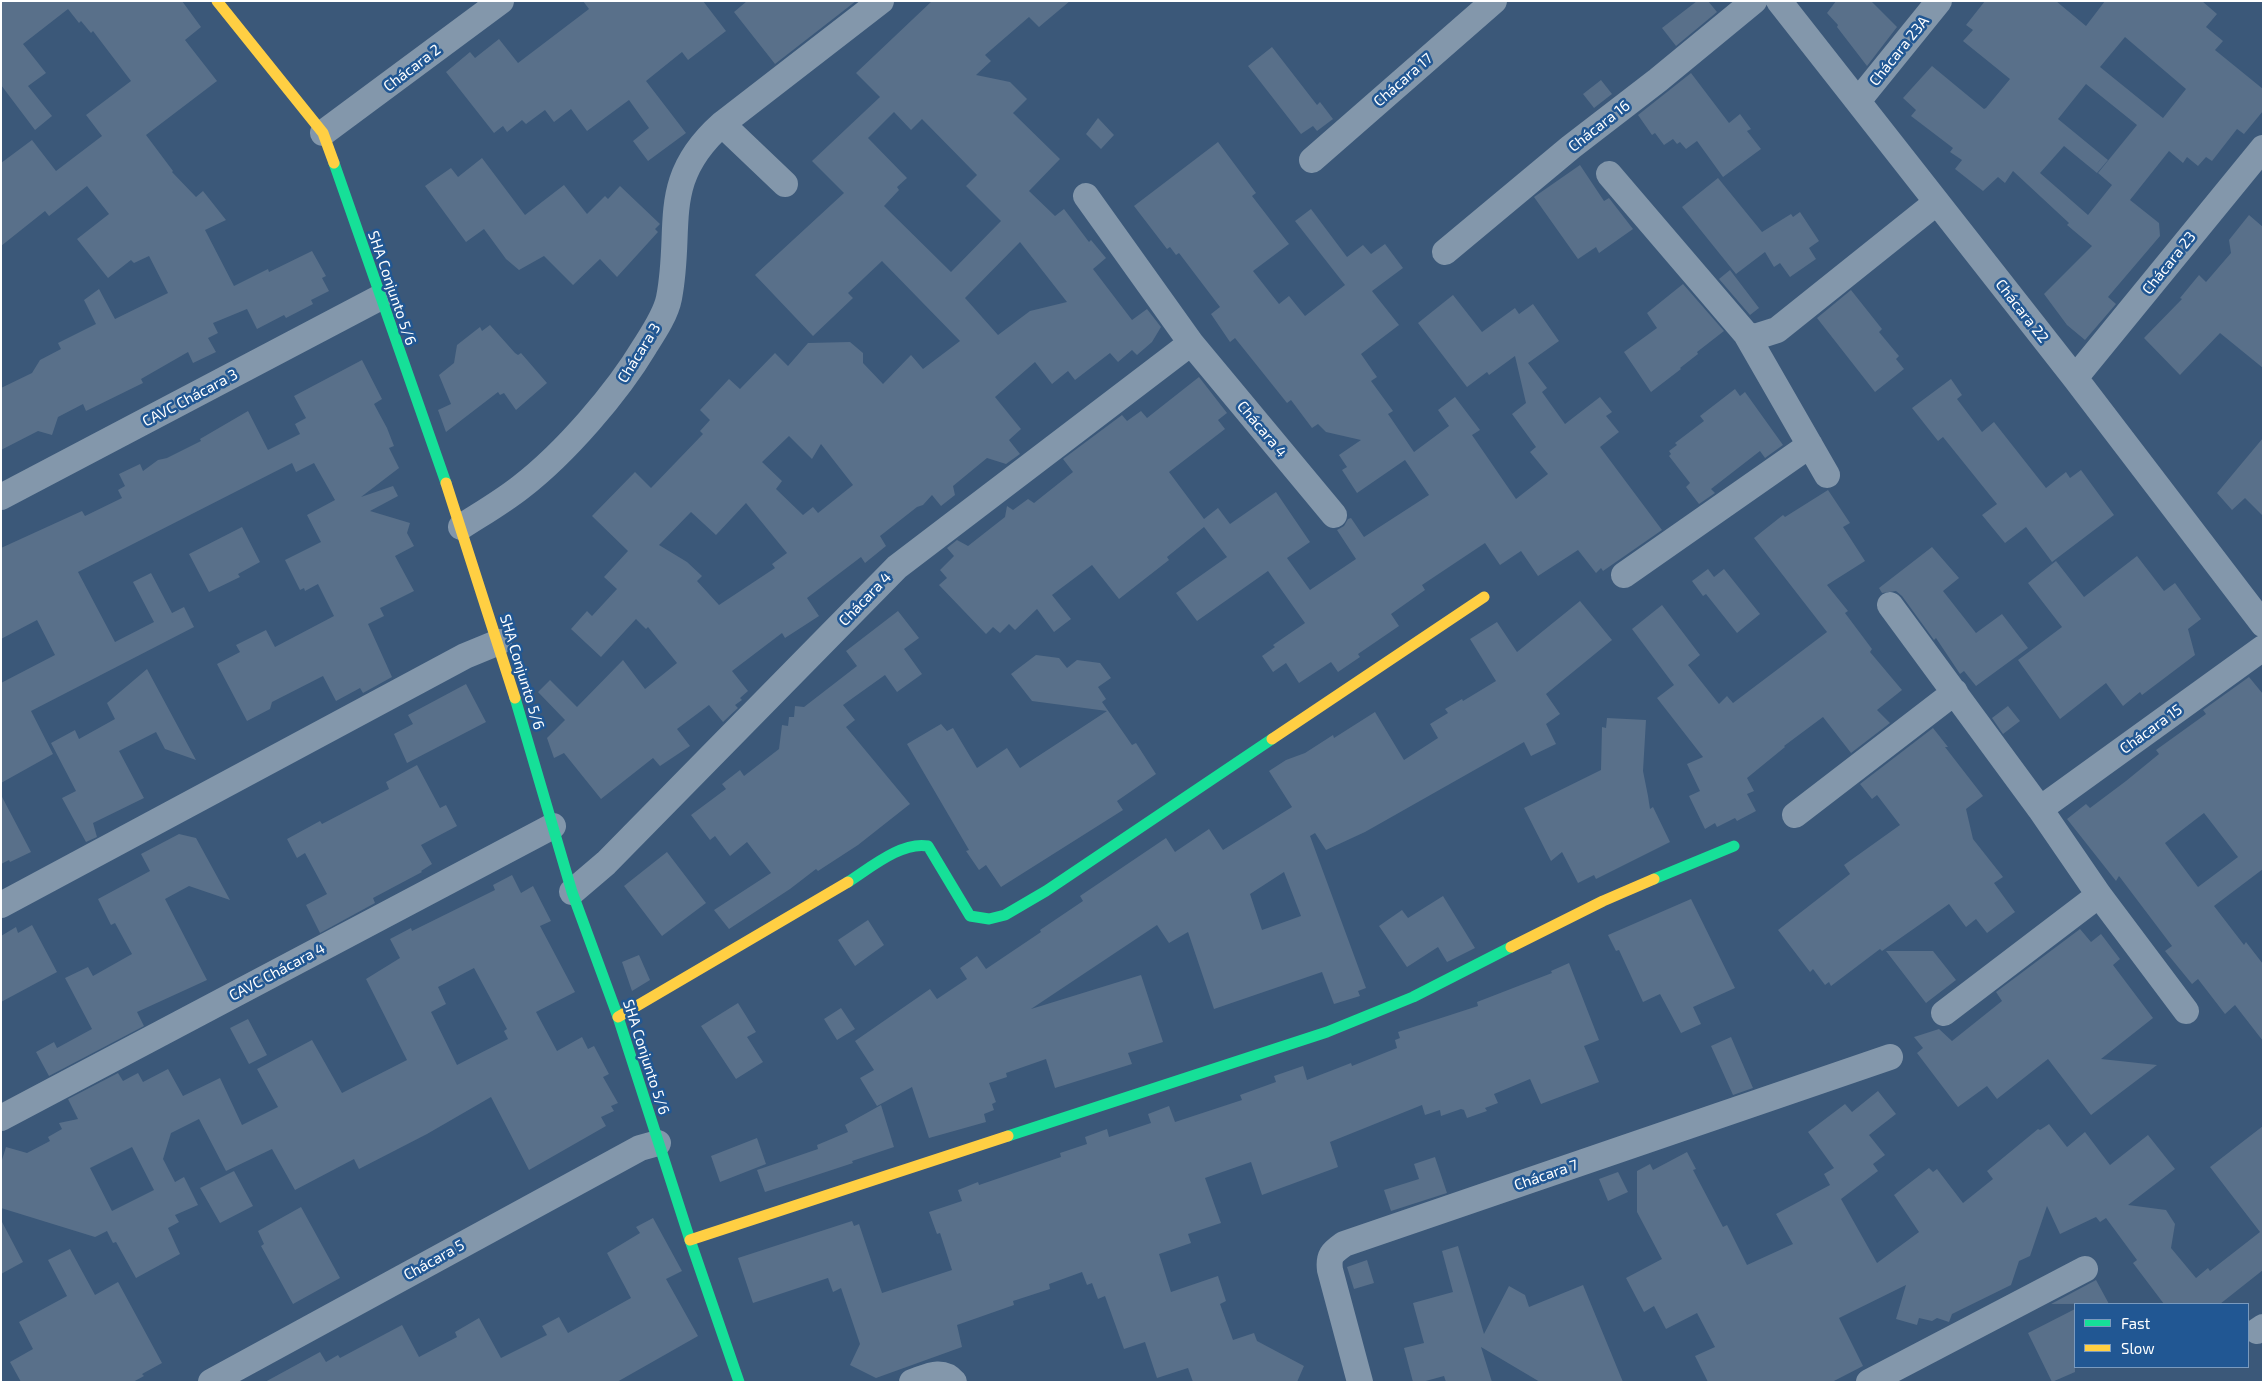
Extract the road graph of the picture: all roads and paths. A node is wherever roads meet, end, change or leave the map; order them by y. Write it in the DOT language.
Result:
graph roads {
  1 [pos="218,1"];
  2 [pos="501,1"];
  3 [pos="882,1"];
  4 [pos="1494,1"];
  5 [pos="1754,1"];
  6 [pos="1779,1"];
  7 [pos="1939,1"];
  8 [pos="1858,101"];
  9 [pos="722,124"];
  10 [pos="323,133"];
  11 [pos="2263,148"];
  12 [pos="1312,160"];
  13 [pos="1608,174"];
  14 [pos="785,184"];
  15 [pos="1086,196"];
  16 [pos="1937,202"];
  17 [pos="1445,252"];
  18 [pos="379,298"];
  19 [pos="1746,334"];
  20 [pos="1191,343"];
  21 [pos="2075,378"];
  22 [pos="1810,445"];
  23 [pos="1827,475"];
  24 [pos="1,497"];
  25 [pos="1334,515"];
  26 [pos="461,527"];
  27 [pos="1624,575"];
  28 [pos="1484,597"];
  29 [pos="1890,605"];
  30 [pos="2263,624"];
  31 [pos="499,642"];
  32 [pos="2263,648"];
  33 [pos="1955,692"];
  34 [pos="2040,809"];
  35 [pos="1795,815"];
  36 [pos="553,826"];
  37 [pos="1734,846"];
  38 [pos="572,892"];
  39 [pos="2099,895"];
  40 [pos="1,905"];
  41 [pos="2186,1011"];
  42 [pos="1944,1013"];
  43 [pos="618,1017"];
  44 [pos="1890,1057"];
  45 [pos="1,1118"];
  46 [pos="658,1143"];
  47 [pos="690,1240"];
  48 [pos="2084,1269"];
  49 [pos="211,1382"];
  50 [pos="739,1382"];
  51 [pos="912,1382"];
  52 [pos="954,1382"];
  53 [pos="1360,1382"];
  54 [pos="1869,1382"];
  1 -- 10 [label="street, SHA Conjunto 5/6"];
  2 -- 10 [label="street, Chácara 2"];
  3 -- 9 [label="street, Chácara 3"];
  4 -- 12 [label="street, Chácara 17"];
  5 -- 17 [label="street, Chácara 16"];
  6 -- 8 [label="street, Chácara 22"];
  7 -- 8 [label="street, Chácara 23A"];
  8 -- 16 [label="street, Chácara 22"];
  9 -- 14 [label="street"];
  9 -- 26 [label="street, Chácara 3"];
  10 -- 18 [label="street, SHA Conjunto 5/6"];
  11 -- 21 [label="street, Chácara 23"];
  13 -- 19 [label="street"];
  15 -- 20 [label="street, Chácara 4"];
  16 -- 19 [label="street"];
  16 -- 21 [label="street, Chácara 22"];
  18 -- 24 [label="street, CAVC Chácara 3"];
  18 -- 26 [label="street, SHA Conjunto 5/6"];
  19 -- 22 [label="street"];
  20 -- 25 [label="street, Chácara 4"];
  20 -- 38 [label="street, Chácara 4"];
  21 -- 30 [label="street, Chácara 22"];
  22 -- 23 [label="street"];
  22 -- 27 [label="street"];
  26 -- 31 [label="street, SHA Conjunto 5/6"];
  28 -- 43 [label="street"];
  29 -- 33 [label="street"];
  31 -- 36 [label="street, SHA Conjunto 5/6"];
  31 -- 40 [label="street"];
  32 -- 34 [label="street, Chácara 15"];
  33 -- 34 [label="street"];
  33 -- 35 [label="street"];
  34 -- 39 [label="street"];
  36 -- 38 [label="street, SHA Conjunto 5/6"];
  36 -- 45 [label="street, CAVC Chácara 4"];
  37 -- 47 [label="street"];
  38 -- 43 [label="street, SHA Conjunto 5/6"];
  39 -- 41 [label="street"];
  39 -- 42 [label="street"];
  43 -- 46 [label="street, SHA Conjunto 5/6"];
  44 -- 53 [label="street, Chácara 7"];
  46 -- 47 [label="street, SHA Conjunto 5/6"];
  46 -- 49 [label="street, Chácara 5"];
  47 -- 50 [label="street, SHA Conjunto 5/6"];
  48 -- 54 [label="street"];
  51 -- 52 [label="street"];
}
